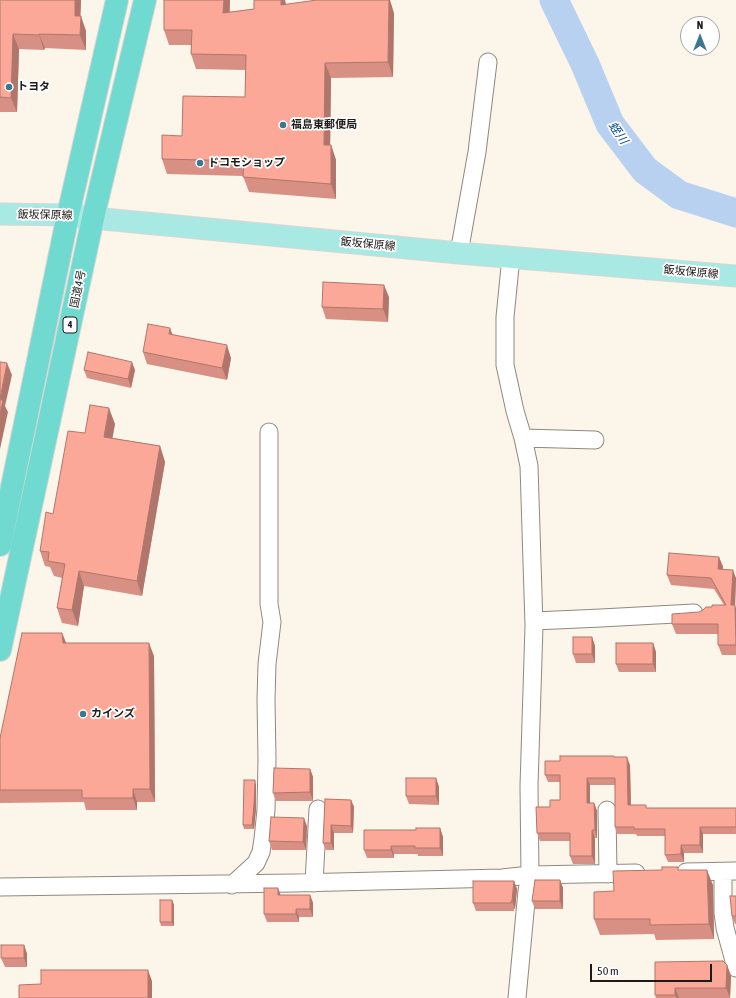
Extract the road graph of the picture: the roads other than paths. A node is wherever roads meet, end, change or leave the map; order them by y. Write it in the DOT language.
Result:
graph roads {
  1 [pos="117,0"];
  2 [pos="145,0"];
  3 [pos="488,62"];
  4 [pos="0,214"];
  5 [pos="68,215"];
  6 [pos="93,218"];
  7 [pos="459,253"];
  8 [pos="511,257"];
  9 [pos="736,276"];
  10 [pos="269,432"];
  11 [pos="523,438"];
  12 [pos="595,440"];
  13 [pos="0,545"];
  14 [pos="702,612"];
  15 [pos="534,621"];
  16 [pos="0,650"];
  17 [pos="318,809"];
  18 [pos="607,810"];
  19 [pos="729,871"];
  20 [pos="608,874"];
  21 [pos="530,875"];
  22 [pos="314,883"];
  23 [pos="232,884"];
  24 [pos="0,887"];
  25 [pos="736,968"];
  26 [pos="517,998"];
  1 -- 5 [label="highway, 4"];
  2 -- 6 [label="highway, 国道4号 / 4"];
  3 -- 7 [label="street"];
  4 -- 5 [label="main road, 飯坂保原線"];
  5 -- 6 [label="main road, 飯坂保原線"];
  5 -- 13 [label="highway, 4"];
  6 -- 7 [label="main road, 飯坂保原線"];
  6 -- 16 [label="highway, 国道4号 / 4"];
  7 -- 8 [label="main road, 飯坂保原線"];
  8 -- 9 [label="main road, 飯坂保原線"];
  8 -- 11 [label="street"];
  10 -- 23 [label="street"];
  11 -- 12 [label="street"];
  11 -- 15 [label="street"];
  14 -- 15 [label="street"];
  15 -- 21 [label="street"];
  17 -- 22 [label="street"];
  18 -- 20 [label="street"];
  19 -- 20 [label="street"];
  19 -- 25 [label="street"];
  20 -- 21 [label="street"];
  21 -- 22 [label="street"];
  21 -- 26 [label="street"];
  22 -- 23 [label="street"];
  23 -- 24 [label="street"];
}
